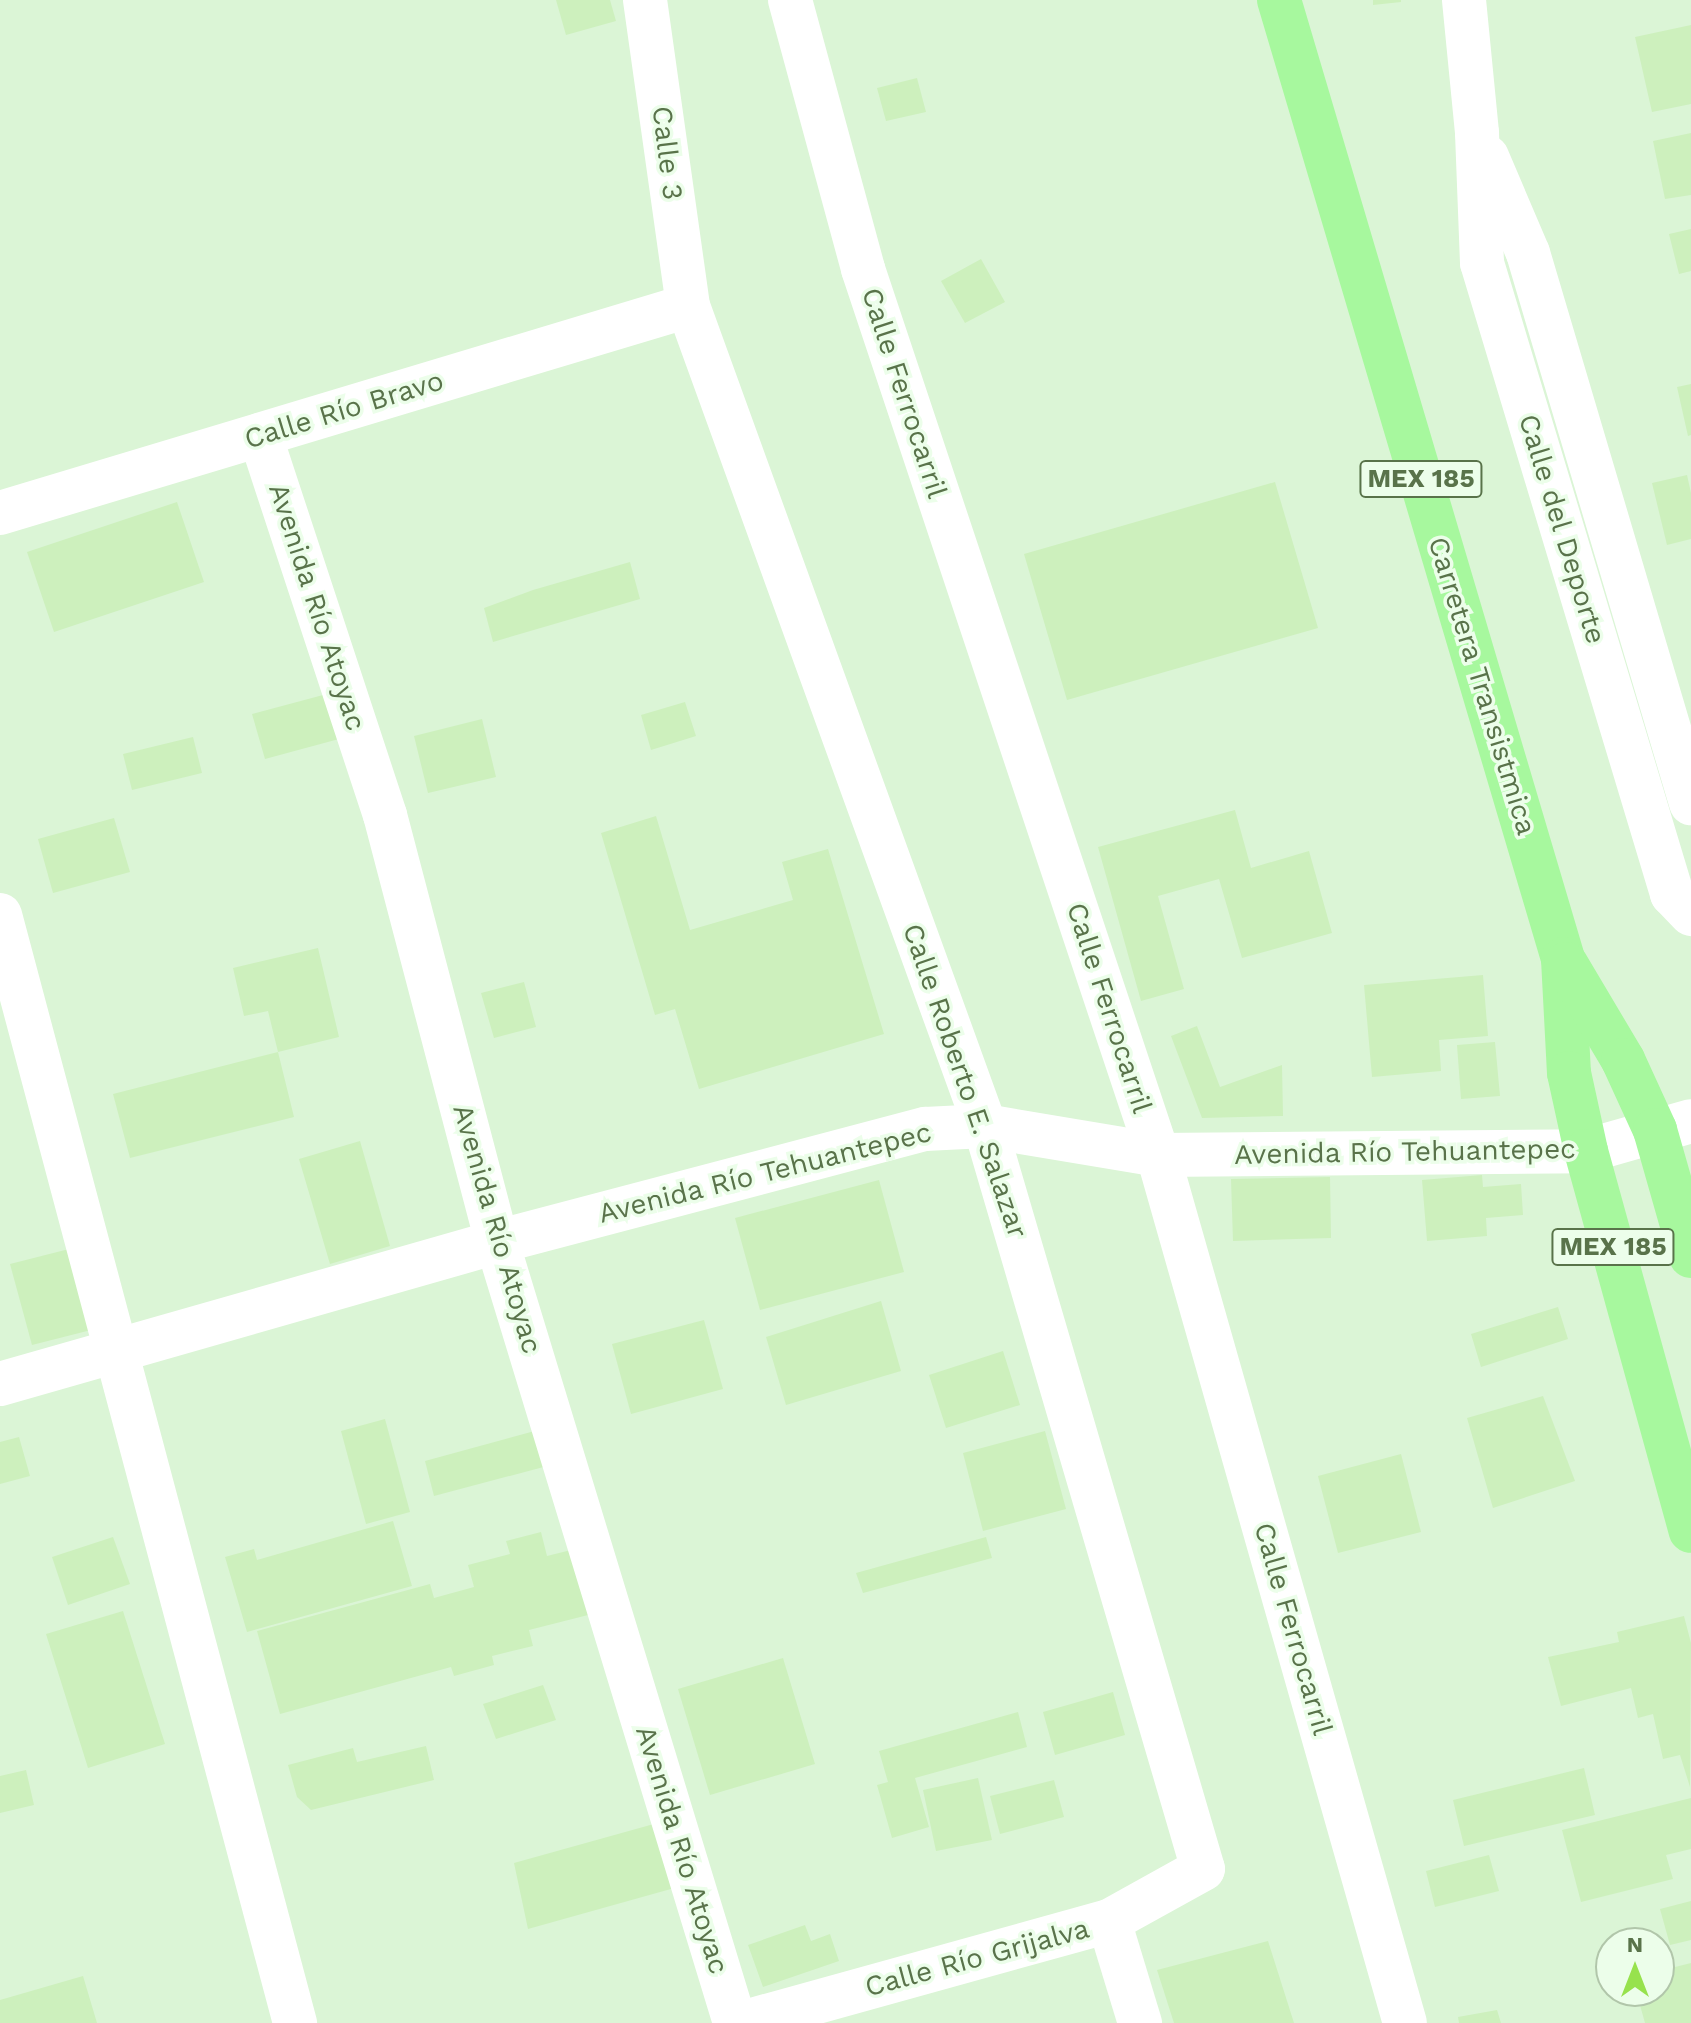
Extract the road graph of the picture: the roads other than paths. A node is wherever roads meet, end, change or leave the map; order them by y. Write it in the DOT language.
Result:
graph roads {
  1 [pos="645,0"];
  2 [pos="790,0"];
  3 [pos="1279,0"];
  4 [pos="1467,0"];
  5 [pos="1477,133"];
  6 [pos="688,306"];
  7 [pos="260,435"];
  8 [pos="0,513"];
  9 [pos="1691,803"];
  10 [pos="1691,914"];
  11 [pos="0,915"];
  12 [pos="1563,959"];
  13 [pos="985,1126"];
  14 [pos="1673,1126"];
  15 [pos="1586,1151"];
  16 [pos="1158,1155"];
  17 [pos="497,1242"];
  18 [pos="1691,1256"];
  19 [pos="115,1354"];
  20 [pos="0,1384"];
  21 [pos="1691,1531"];
  22 [pos="1203,1869"];
  23 [pos="1109,1921"];
  24 [pos="295,2023"];
  25 [pos="738,2023"];
  26 [pos="1140,2023"];
  27 [pos="1405,2023"];
  1 -- 6 [label="street, Calle 3"];
  2 -- 16 [label="street, Calle Ferrocarril"];
  3 -- 12 [label="main road, Carretera Transistmica / MEX 185"];
  4 -- 5 [label="street, Calle del Deporte"];
  5 -- 9 [label="street, Calle del Deporte"];
  5 -- 10 [label="street, Calle del Deporte"];
  6 -- 7 [label="street, Calle Río Bravo"];
  6 -- 13 [label="street, Calle Roberto E. Salazar"];
  7 -- 8 [label="street, Calle Río Bravo"];
  7 -- 17 [label="street, Avenida Río Atoyac"];
  11 -- 19 [label="street"];
  12 -- 14 [label="main road, Carretera Transistmica / MEX 185"];
  12 -- 15 [label="main road, Carretera Transistmica / MEX 185"];
  13 -- 16 [label="street, Avenida Río Tehuantepec"];
  13 -- 17 [label="street, Avenida Río Tehuantepec"];
  13 -- 22 [label="street, Calle Roberto E. Salazar"];
  14 -- 15 [label="street, Avenida Río Tehuantepec"];
  14 -- 18 [label="main road, Carretera Transistmica / MEX 185"];
  15 -- 16 [label="street, Avenida Río Tehuantepec"];
  15 -- 21 [label="main road, Carretera Transistmica / MEX 185"];
  16 -- 27 [label="street, Calle Ferrocarril"];
  17 -- 19 [label="street, Avenida Río Tehuantepec"];
  17 -- 25 [label="street, Avenida Río Atoyac"];
  19 -- 20 [label="street, Avenida Río Tehuantepec"];
  19 -- 24 [label="street"];
  22 -- 23 [label="street, Calle Río Grijalva"];
  23 -- 25 [label="street, Calle Río Grijalva"];
  23 -- 26 [label="street"];
}
